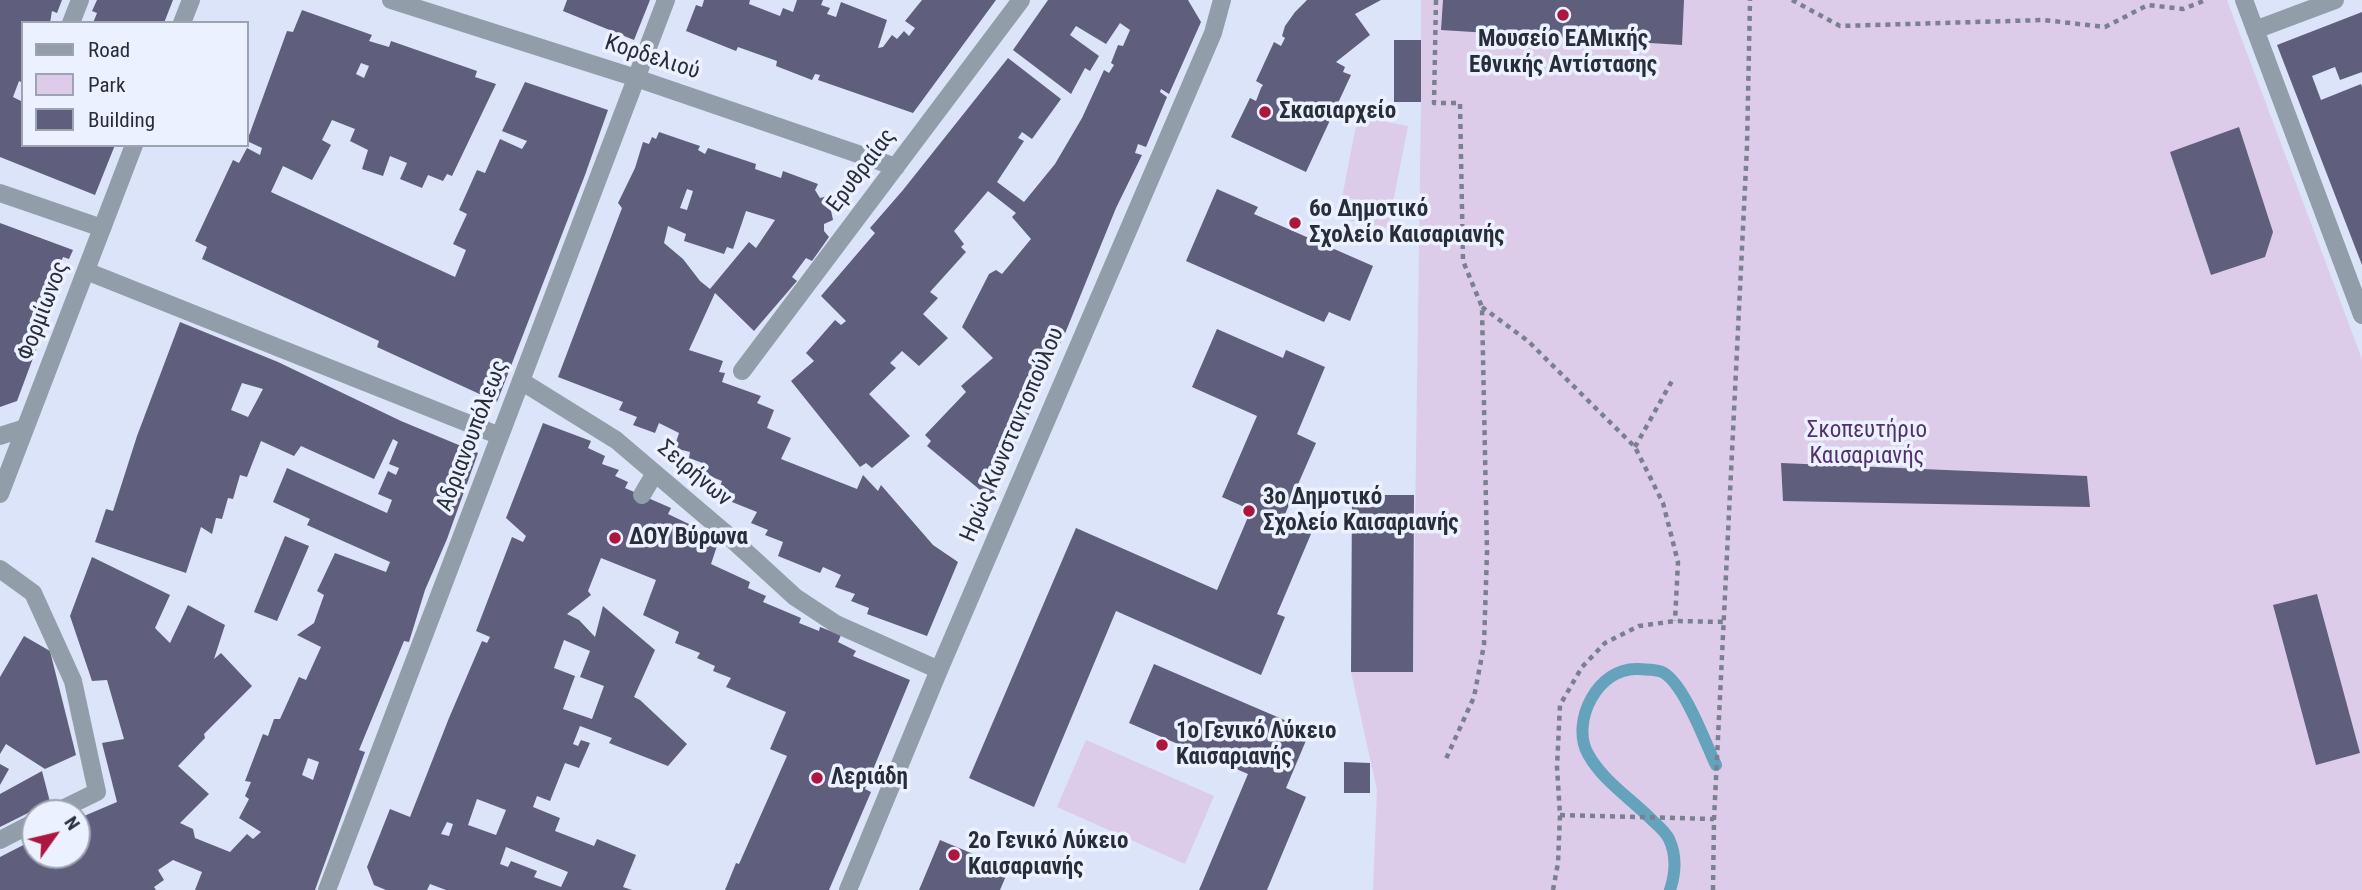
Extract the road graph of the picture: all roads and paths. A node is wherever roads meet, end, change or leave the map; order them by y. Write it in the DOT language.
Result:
graph roads {
  1 [pos="80,0"];
  2 [pos="191,0"];
  3 [pos="391,0"];
  4 [pos="666,0"];
  5 [pos="1021,0"];
  6 [pos="1222,0"];
  7 [pos="1436,0"];
  8 [pos="1750,0"];
  9 [pos="1792,0"];
  10 [pos="2206,0"];
  11 [pos="2244,0"];
  12 [pos="2335,0"];
  13 [pos="72,21"];
  14 [pos="183,21"];
  15 [pos="2255,30"];
  16 [pos="636,78"];
  17 [pos="133,147"];
  18 [pos="896,167"];
  19 [pos="0,193"];
  20 [pos="102,228"];
  21 [pos="86,271"];
  22 [pos="1482,307"];
  23 [pos="2362,315"];
  24 [pos="742,371"];
  25 [pos="1673,379"];
  26 [pos="521,382"];
  27 [pos="25,428"];
  28 [pos="0,436"];
  29 [pos="500,436"];
  30 [pos="1634,447"];
  31 [pos="655,473"];
  32 [pos="0,494"];
  33 [pos="642,495"];
  34 [pos="0,569"];
  35 [pos="1675,621"];
  36 [pos="1725,622"];
  37 [pos="939,670"];
  38 [pos="1445,761"];
  39 [pos="83,799"];
  40 [pos="1560,815"];
  41 [pos="1714,819"];
  42 [pos="21,829"];
  43 [pos="0,840"];
  44 [pos="327,890"];
  45 [pos="848,890"];
  46 [pos="1553,890"];
  47 [pos="1713,890"];
  1 -- 13 [label="street"];
  2 -- 14 [label="street"];
  3 -- 16 [label="street, Κορδελιού"];
  4 -- 16 [label="street, Αδριανουπόλεως"];
  5 -- 18 [label="street, Ερυθραίας"];
  6 -- 37 [label="street, Ηρώς Κωνσταντοπούλου"];
  7 -- 22 [label="path"];
  8 -- 36 [label="path"];
  9 -- 10 [label="path"];
  11 -- 15 [label="street"];
  12 -- 15 [label="street"];
  15 -- 23 [label="street"];
  16 -- 18 [label="street, Κορδελιού"];
  16 -- 26 [label="street, Αδριανουπόλεως"];
  17 -- 20 [label="street, Φορμίωνος"];
  18 -- 24 [label="street, Ερυθραίας"];
  19 -- 20 [label="street"];
  20 -- 21 [label="street, Φορμίωνος"];
  21 -- 27 [label="street, Φορμίωνος"];
  21 -- 29 [label="street"];
  22 -- 30 [label="path"];
  22 -- 38 [label="path"];
  25 -- 30 [label="path"];
  26 -- 29 [label="street, Αδριανουπόλεως"];
  26 -- 31 [label="street, Σειρήνων"];
  27 -- 28 [label="street"];
  27 -- 32 [label="street, Φορμίωνος"];
  29 -- 44 [label="street, Αδριανουπόλεως"];
  30 -- 35 [label="path"];
  31 -- 33 [label="street"];
  31 -- 37 [label="street, Σειρήνων"];
  34 -- 39 [label="street"];
  35 -- 36 [label="path"];
  35 -- 40 [label="path"];
  36 -- 41 [label="path"];
  37 -- 45 [label="street, Ηρώς Κωνσταντοπούλου"];
  40 -- 41 [label="path"];
  40 -- 46 [label="path"];
  41 -- 47 [label="path"];
  42 -- 43 [label="street"];
}
